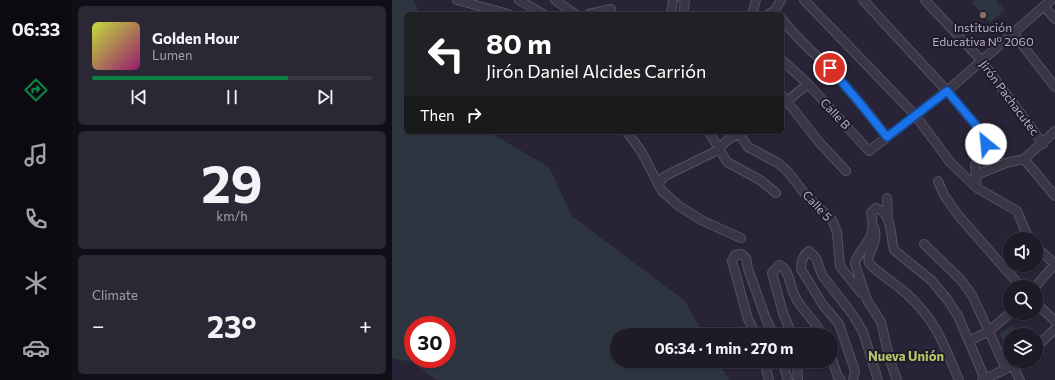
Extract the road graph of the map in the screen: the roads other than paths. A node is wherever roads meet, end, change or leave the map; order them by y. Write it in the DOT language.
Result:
graph roads {
  1 [pos="457,0"];
  2 [pos="519,0"];
  3 [pos="555,0"];
  4 [pos="673,0"];
  5 [pos="683,0"];
  6 [pos="756,0"];
  7 [pos="781,0"];
  8 [pos="804,0"];
  9 [pos="863,0"];
  10 [pos="924,0"];
  11 [pos="1051,0"];
  12 [pos="1044,6"];
  13 [pos="611,9"];
  14 [pos="501,12"];
  15 [pos="540,12"];
  16 [pos="572,12"];
  17 [pos="598,12"];
  18 [pos="671,12"];
  19 [pos="683,12"];
  20 [pos="753,12"];
  21 [pos="774,12"];
  22 [pos="1055,19"];
  23 [pos="784,21"];
  24 [pos="1013,33"];
  25 [pos="981,60"];
  26 [pos="784,62"];
  27 [pos="808,84"];
  28 [pos="1055,87"];
  29 [pos="947,91"];
  30 [pos="784,99"];
  31 [pos="916,116"];
  32 [pos="1055,132"];
  33 [pos="628,134"];
  34 [pos="710,134"];
  35 [pos="738,134"];
  36 [pos="741,134"];
  37 [pos="887,137"];
  38 [pos="1043,144"];
  39 [pos="719,147"];
  40 [pos="1024,159"];
  41 [pos="846,171"];
  42 [pos="976,175"];
  43 [pos="938,181"];
  44 [pos="658,185"];
  45 [pos="977,188"];
  46 [pos="776,193"];
  47 [pos="1055,196"];
  48 [pos="887,198"];
  49 [pos="888,220"];
  50 [pos="874,227"];
  51 [pos="1026,232"];
  52 [pos="741,238"];
  53 [pos="924,244"];
  54 [pos="1043,253"];
  55 [pos="1055,264"];
  56 [pos="1015,280"];
  57 [pos="1041,280"];
  58 [pos="867,300"];
  59 [pos="1043,310"];
  60 [pos="1003,319"];
  61 [pos="1055,321"];
  62 [pos="752,328"];
  63 [pos="770,328"];
  64 [pos="789,328"];
  65 [pos="817,328"];
  66 [pos="1055,329"];
  67 [pos="989,331"];
  68 [pos="1043,340"];
  69 [pos="969,341"];
  70 [pos="1003,352"];
  71 [pos="766,368"];
  72 [pos="784,368"];
  73 [pos="797,368"];
  74 [pos="835,368"];
  75 [pos="1006,368"];
  76 [pos="1014,368"];
  77 [pos="983,379"];
  78 [pos="769,380"];
  79 [pos="788,380"];
  80 [pos="798,380"];
  81 [pos="841,380"];
  82 [pos="853,380"];
  83 [pos="878,380"];
  84 [pos="897,380"];
  85 [pos="959,380"];
  86 [pos="1020,380"];
  1 -- 14 [label="street"];
  2 -- 15 [label="street"];
  3 -- 16 [label="street"];
  4 -- 18 [label="street"];
  5 -- 19 [label="street"];
  6 -- 20 [label="street"];
  7 -- 21 [label="street"];
  8 -- 31 [label="street"];
  9 -- 29 [label="street"];
  10 -- 25 [label="street, Jirón Pachacutec"];
  11 -- 12 [label="street"];
  12 -- 22 [label="street"];
  12 -- 24 [label="street"];
  13 -- 17 [label="street"];
  23 -- 37 [label="street"];
  24 -- 25 [label="street"];
  24 -- 28 [label="street"];
  25 -- 29 [label="street"];
  25 -- 38 [label="street, Jirón Pachacutec"];
  26 -- 27 [label="street, Calle B"];
  27 -- 30 [label="street"];
  27 -- 37 [label="street, Calle B"];
  29 -- 31 [label="street"];
  29 -- 42 [label="street"];
  30 -- 41 [label="street"];
  31 -- 37 [label="street"];
  31 -- 45 [label="street"];
  32 -- 38 [label="street"];
  33 -- 44 [label="street"];
  34 -- 39 [label="street"];
  35 -- 39 [label="street"];
  36 -- 58 [label="street, Calle 5"];
  38 -- 40 [label="street"];
  39 -- 44 [label="street"];
  39 -- 46 [label="street"];
  40 -- 42 [label="street"];
  40 -- 47 [label="street"];
  42 -- 45 [label="street"];
  43 -- 56 [label="street"];
  44 -- 52 [label="street"];
  45 -- 51 [label="street"];
  48 -- 49 [label="street"];
  49 -- 50 [label="street"];
  49 -- 69 [label="street"];
  50 -- 58 [label="street"];
  50 -- 85 [label="street"];
  53 -- 67 [label="street"];
  54 -- 55 [label="street"];
  55 -- 57 [label="street"];
  58 -- 84 [label="street"];
  59 -- 61 [label="street"];
  60 -- 67 [label="street"];
  62 -- 63 [label="street"];
  64 -- 65 [label="street"];
  66 -- 68 [label="street"];
  67 -- 69 [label="street"];
  67 -- 70 [label="street"];
  69 -- 77 [label="street"];
  71 -- 78 [label="street"];
  72 -- 79 [label="street"];
  73 -- 80 [label="street"];
  74 -- 81 [label="street"];
  75 -- 77 [label="street"];
  76 -- 86 [label="street"];
  82 -- 83 [label="street"];
}
